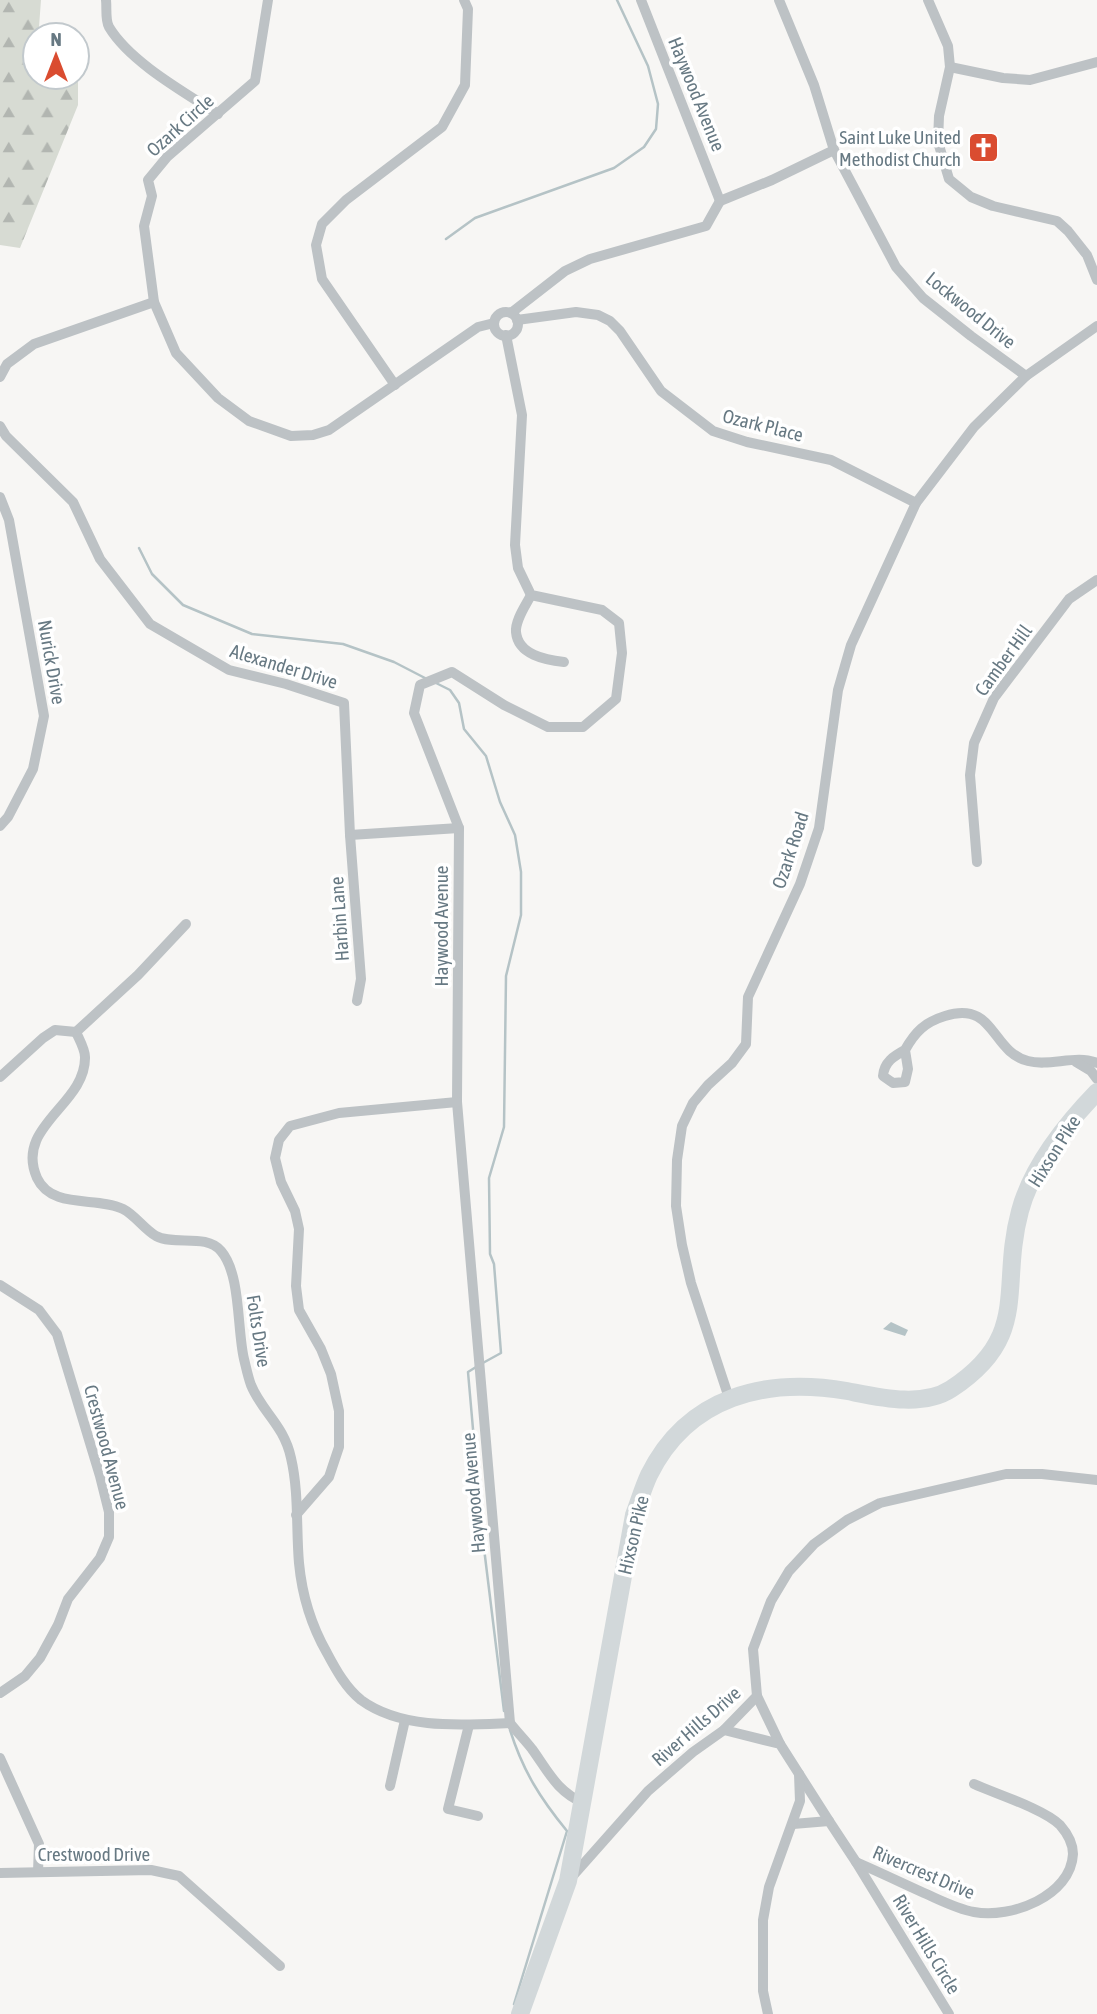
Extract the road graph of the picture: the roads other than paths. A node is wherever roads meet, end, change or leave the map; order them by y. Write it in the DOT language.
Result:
graph roads {
  1 [pos="106,0"];
  2 [pos="268,0"];
  3 [pos="464,0"];
  4 [pos="640,0"];
  5 [pos="779,0"];
  6 [pos="928,0"];
  7 [pos="1097,62"];
  8 [pos="950,67"];
  9 [pos="218,114"];
  10 [pos="834,150"];
  11 [pos="720,201"];
  12 [pos="1097,280"];
  13 [pos="154,302"];
  14 [pos="514,317"];
  15 [pos="494,323"];
  16 [pos="1097,326"];
  17 [pos="506,335"];
  18 [pos="1026,376"];
  19 [pos="0,377"];
  20 [pos="395,385"];
  21 [pos="0,426"];
  22 [pos="0,497"];
  23 [pos="915,503"];
  24 [pos="1097,580"];
  25 [pos="531,595"];
  26 [pos="564,662"];
  27 [pos="0,827"];
  28 [pos="459,828"];
  29 [pos="350,835"];
  30 [pos="977,862"];
  31 [pos="186,925"];
  32 [pos="357,1001"];
  33 [pos="76,1032"];
  34 [pos="905,1049"];
  35 [pos="1076,1062"];
  36 [pos="1097,1063"];
  37 [pos="0,1077"];
  38 [pos="1097,1079"];
  39 [pos="1097,1091"];
  40 [pos="457,1101"];
  41 [pos="0,1285"];
  42 [pos="729,1398"];
  43 [pos="1097,1480"];
  44 [pos="296,1514"];
  45 [pos="0,1693"];
  46 [pos="757,1696"];
  47 [pos="405,1720"];
  48 [pos="510,1724"];
  49 [pos="469,1725"];
  50 [pos="724,1730"];
  51 [pos="780,1744"];
  52 [pos="0,1758"];
  53 [pos="799,1774"];
  54 [pos="974,1784"];
  55 [pos="390,1786"];
  56 [pos="584,1803"];
  57 [pos="478,1816"];
  58 [pos="829,1821"];
  59 [pos="793,1824"];
  60 [pos="856,1862"];
  61 [pos="38,1872"];
  62 [pos="0,1873"];
  63 [pos="568,1881"];
  64 [pos="280,1966"];
  65 [pos="520,2014"];
  66 [pos="768,2014"];
  67 [pos="949,2014"];
  1 -- 9 [label="street"];
  2 -- 9 [label="street, Ozark Circle"];
  3 -- 20 [label="street"];
  4 -- 11 [label="street, Haywood Avenue"];
  5 -- 10 [label="street, Lockwood Drive"];
  6 -- 8 [label="street"];
  7 -- 8 [label="street"];
  8 -- 12 [label="street"];
  9 -- 13 [label="street, Ozark Circle"];
  10 -- 11 [label="street"];
  10 -- 18 [label="street, Lockwood Drive"];
  11 -- 14 [label="street"];
  13 -- 19 [label="street"];
  13 -- 20 [label="street, Ozark Circle"];
  14 -- 15 [label="street"];
  14 -- 17 [label="street"];
  14 -- 23 [label="street, Ozark Place"];
  15 -- 17 [label="street"];
  15 -- 20 [label="street, Ozark Circle"];
  16 -- 18 [label="street, Ozark Road"];
  17 -- 25 [label="street"];
  18 -- 23 [label="street, Ozark Road"];
  21 -- 29 [label="street, Alexander Drive"];
  22 -- 27 [label="street, Nurick Drive"];
  23 -- 42 [label="street, Ozark Road"];
  24 -- 30 [label="street, Camber Hill"];
  25 -- 26 [label="street"];
  25 -- 28 [label="street, Haywood Avenue"];
  28 -- 29 [label="street"];
  28 -- 40 [label="street, Haywood Avenue"];
  29 -- 32 [label="street, Harbin Lane"];
  31 -- 33 [label="street"];
  33 -- 37 [label="street"];
  33 -- 44 [label="street, Folts Drive"];
  34 -- 35 [label="street"];
  35 -- 36 [label="street"];
  35 -- 38 [label="street"];
  39 -- 42 [label="main road, Hixson Pike"];
  40 -- 44 [label="street"];
  40 -- 48 [label="street, Haywood Avenue"];
  41 -- 45 [label="street, Crestwood Avenue"];
  42 -- 56 [label="main road, Hixson Pike"];
  43 -- 46 [label="street, River Hills Drive"];
  44 -- 47 [label="street, Folts Drive"];
  46 -- 50 [label="street, River Hills Drive"];
  46 -- 51 [label="street, River Hills Circle"];
  47 -- 49 [label="street, Folts Drive"];
  47 -- 55 [label="street"];
  48 -- 49 [label="street, Folts Drive"];
  48 -- 56 [label="street"];
  49 -- 57 [label="street"];
  50 -- 51 [label="street"];
  50 -- 63 [label="street, River Hills Drive"];
  51 -- 53 [label="street, River Hills Circle"];
  52 -- 61 [label="street"];
  53 -- 58 [label="street, River Hills Circle"];
  53 -- 59 [label="street"];
  54 -- 60 [label="street, Rivercrest Drive"];
  56 -- 63 [label="main road, Hixson Pike"];
  58 -- 59 [label="street"];
  58 -- 60 [label="street, River Hills Circle"];
  59 -- 66 [label="street"];
  60 -- 67 [label="street, River Hills Circle"];
  61 -- 62 [label="street, Crestwood Drive"];
  61 -- 64 [label="street, Crestwood Drive"];
  63 -- 65 [label="main road, Hixson Pike"];
}
